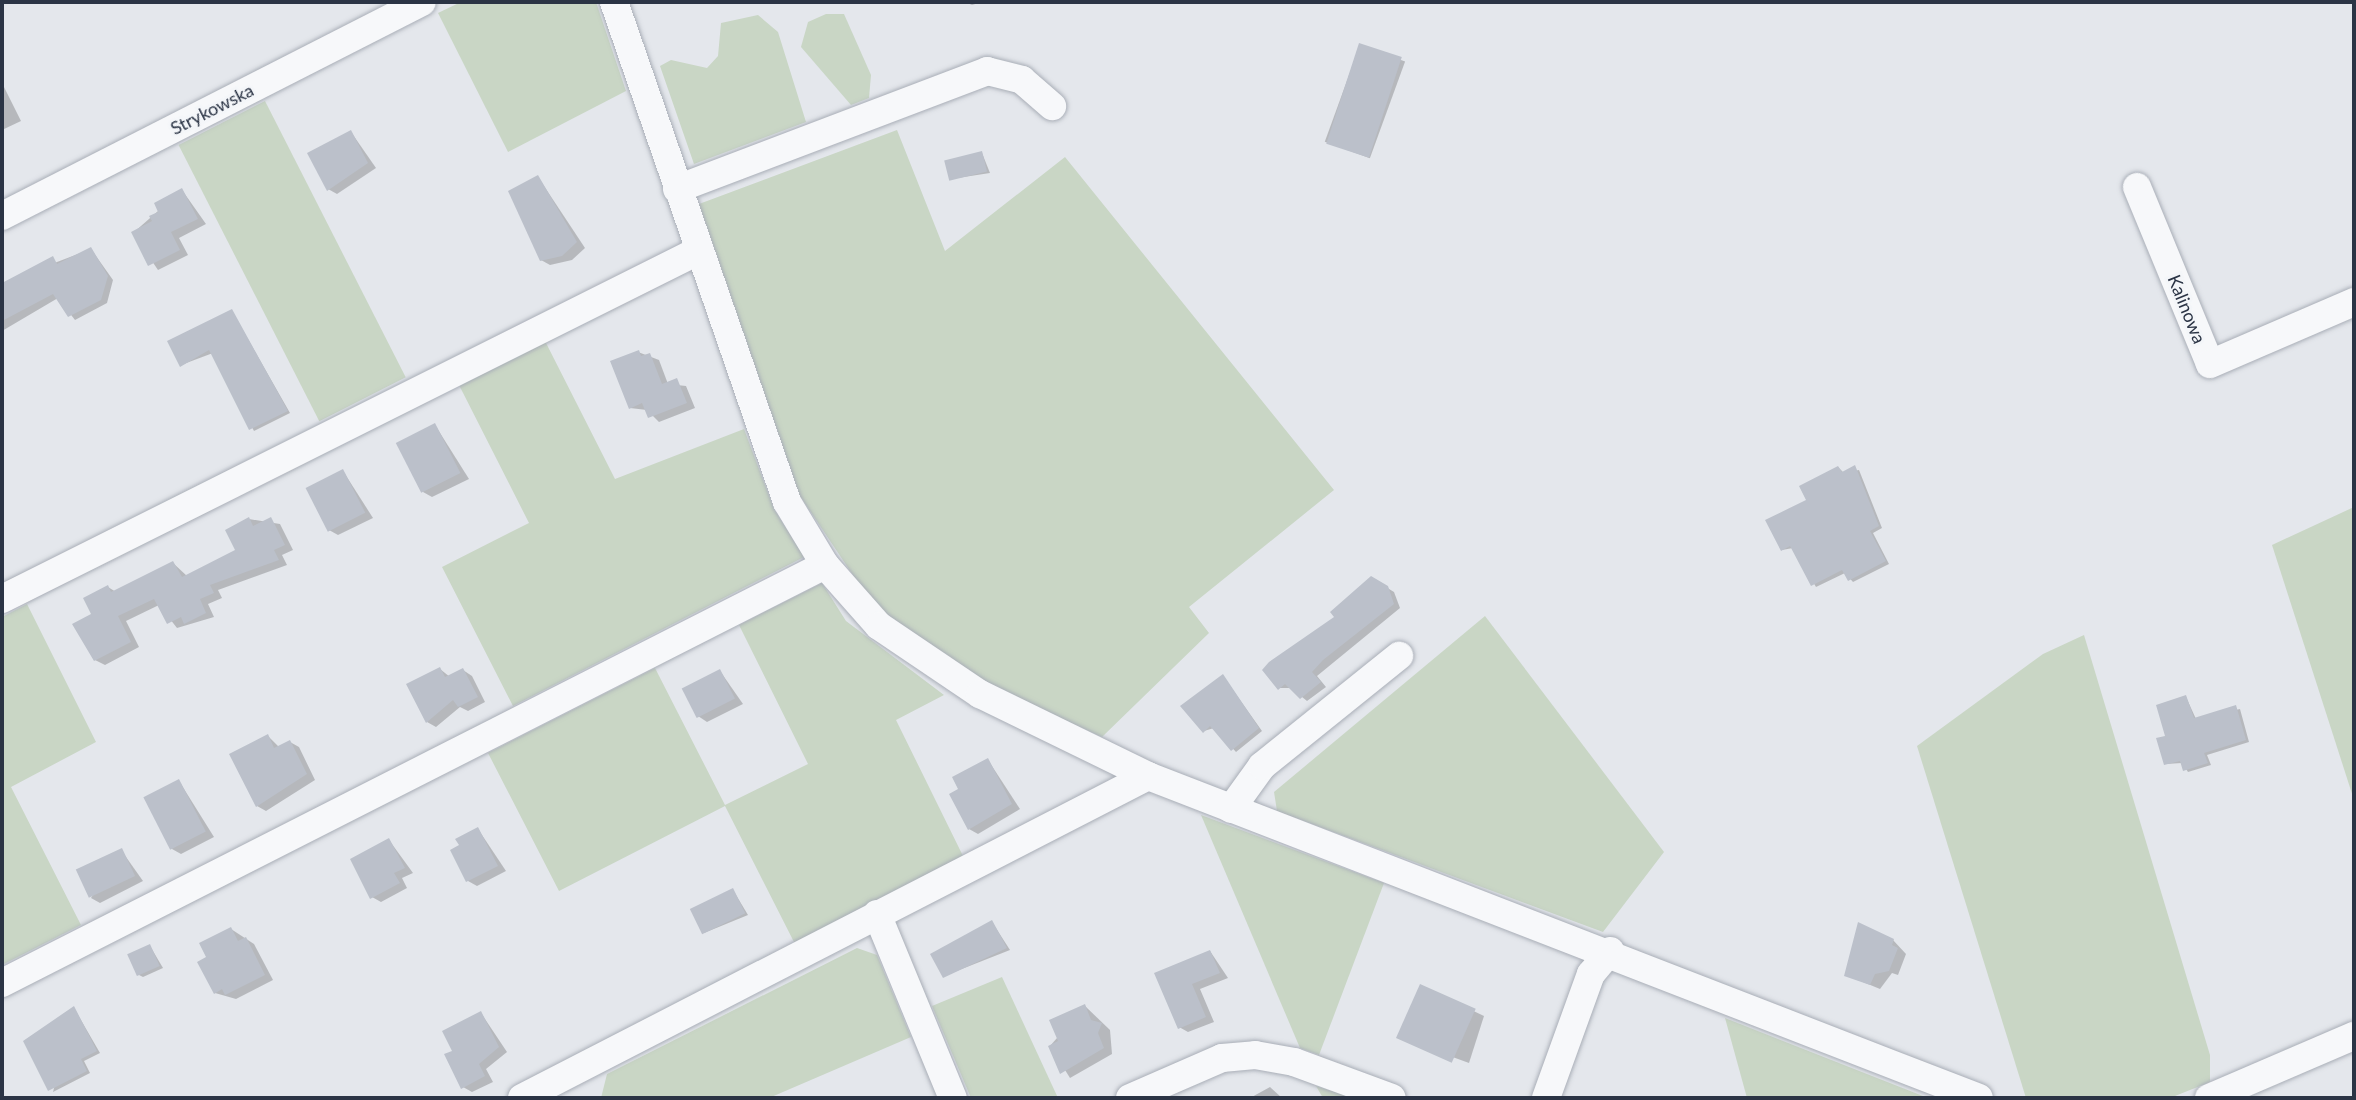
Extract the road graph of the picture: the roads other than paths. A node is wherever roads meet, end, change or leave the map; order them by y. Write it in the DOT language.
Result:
graph roads {
  1 [pos="422,2"];
  2 [pos="614,2"];
  3 [pos="1052,106"];
  4 [pos="2137,187"];
  5 [pos="677,190"];
  6 [pos="2,216"];
  7 [pos="700,250"];
  8 [pos="2354,302"];
  9 [pos="825,565"];
  10 [pos="2,599"];
  11 [pos="1399,656"];
  12 [pos="1148,776"];
  13 [pos="1231,809"];
  14 [pos="877,914"];
  15 [pos="1610,951"];
  16 [pos="2,983"];
  17 [pos="2354,1037"];
  18 [pos="567,1090"];
  19 [pos="522,1098"];
  20 [pos="953,1098"];
  21 [pos="1130,1098"];
  22 [pos="1392,1098"];
  23 [pos="1546,1098"];
  24 [pos="1979,1098"];
  25 [pos="2209,1098"];
  1 -- 6 [label="street, Strykowska"];
  2 -- 5 [label="street"];
  3 -- 5 [label="street"];
  4 -- 8 [label="street, Kalinowa"];
  5 -- 7 [label="street"];
  7 -- 9 [label="street"];
  7 -- 10 [label="street"];
  9 -- 12 [label="street"];
  9 -- 16 [label="street"];
  11 -- 13 [label="street"];
  12 -- 13 [label="street"];
  12 -- 14 [label="street"];
  13 -- 15 [label="street"];
  14 -- 18 [label="street"];
  14 -- 20 [label="street"];
  15 -- 23 [label="street"];
  15 -- 24 [label="street"];
  17 -- 25 [label="street"];
  18 -- 19 [label="street"];
  21 -- 22 [label="street"];
}
